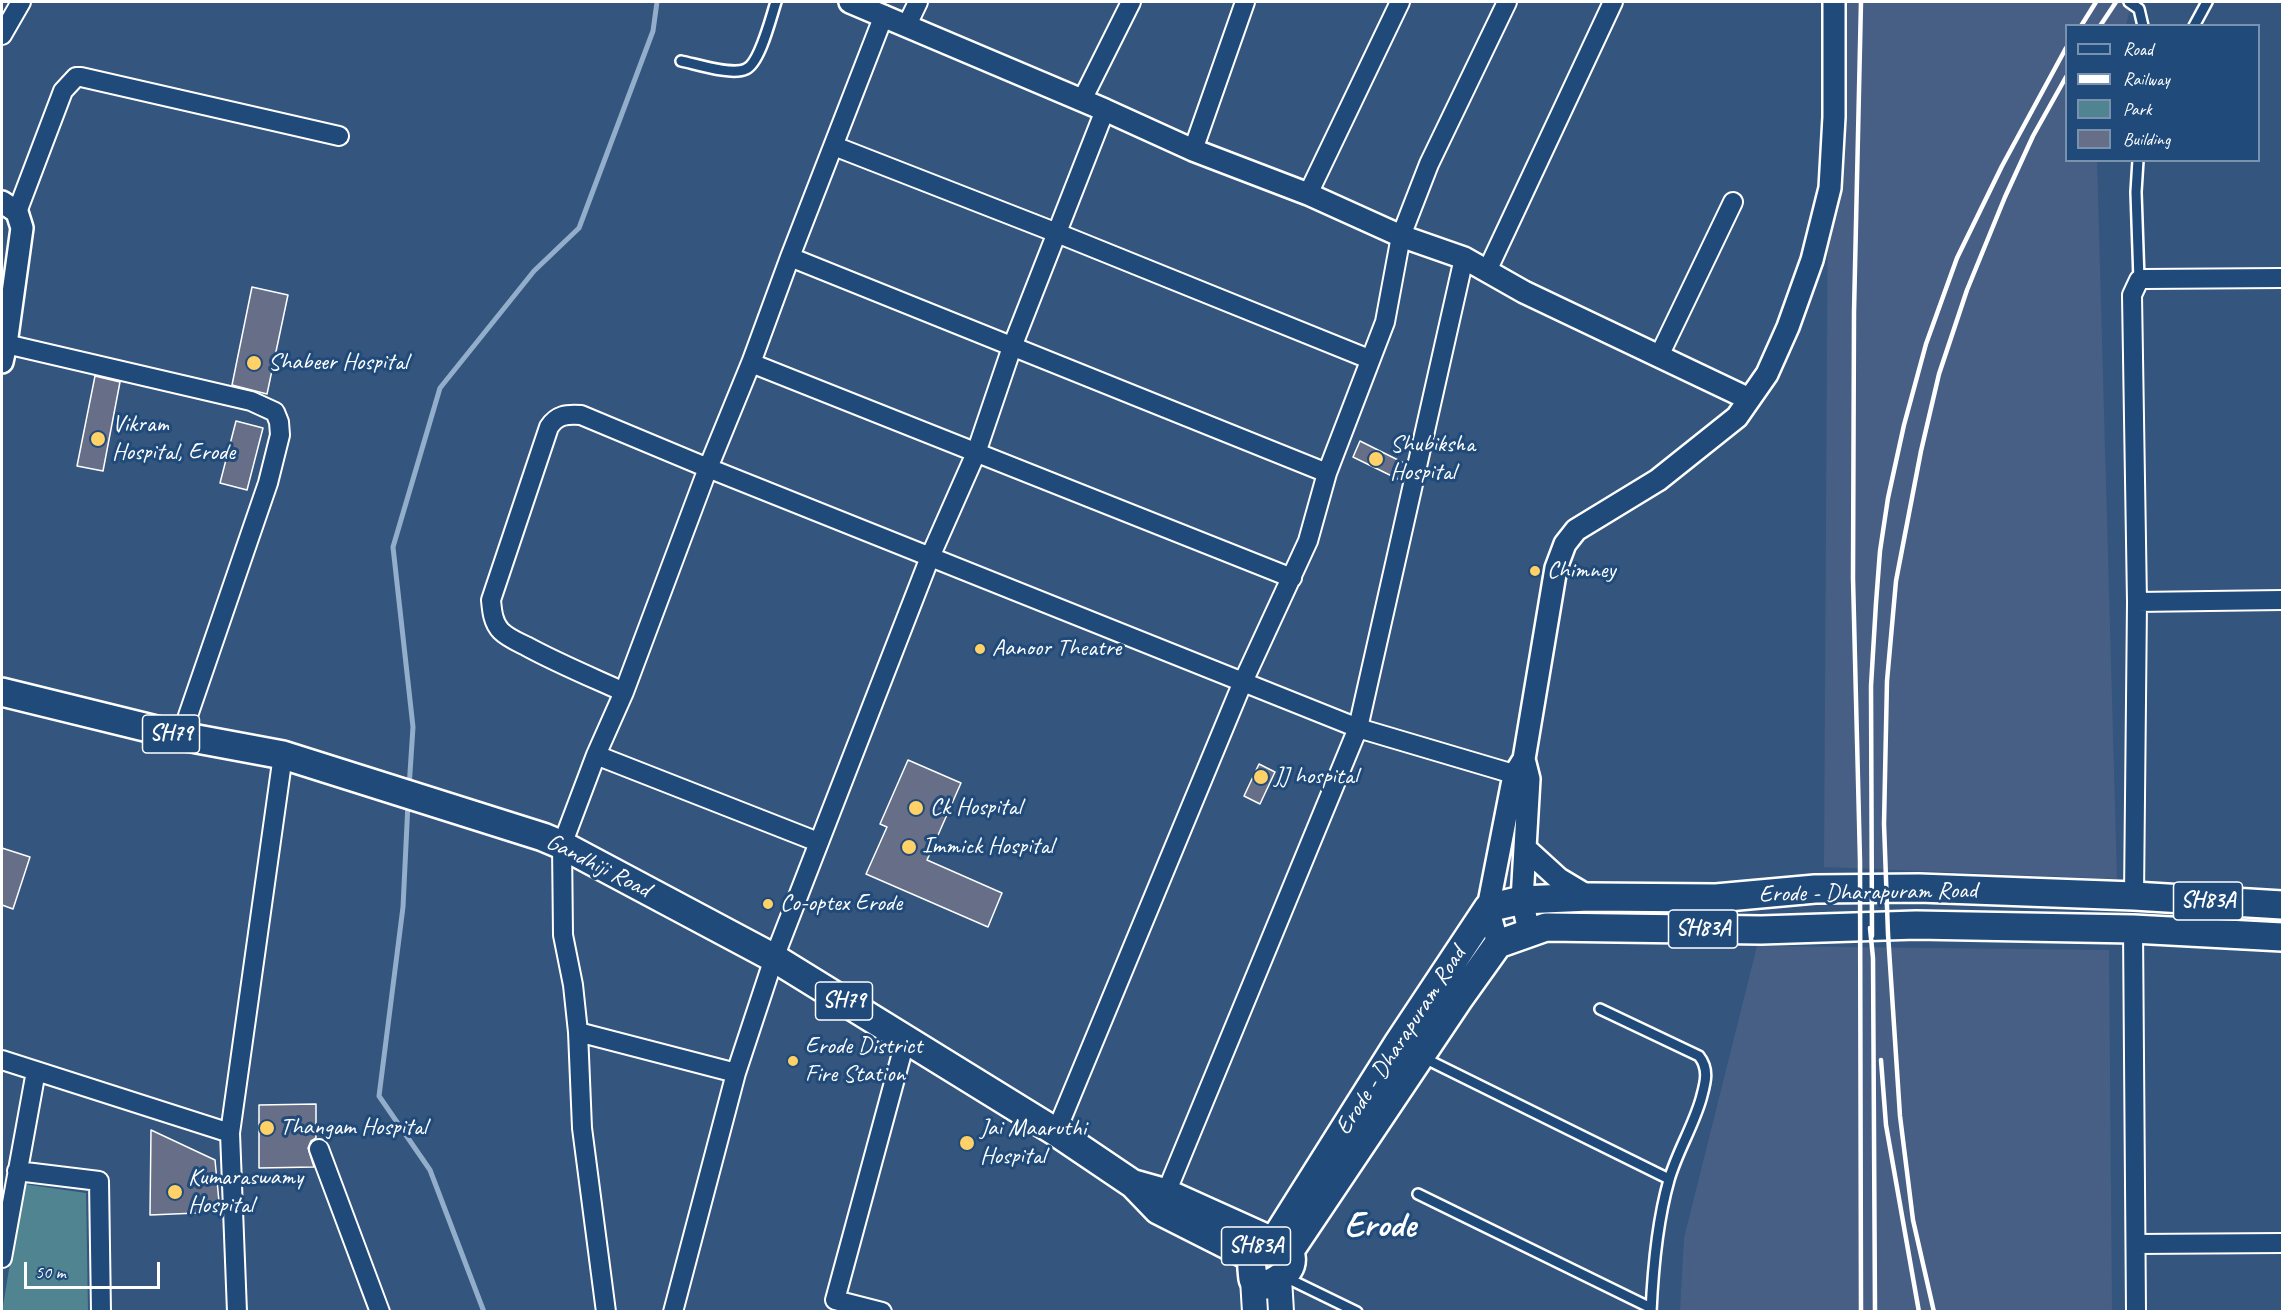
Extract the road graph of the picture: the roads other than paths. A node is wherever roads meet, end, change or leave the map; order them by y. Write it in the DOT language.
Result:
graph roads {
  1 [pos="21,2"];
  2 [pos="776,2"];
  3 [pos="850,2"];
  4 [pos="918,2"];
  5 [pos="1131,2"];
  6 [pos="1245,2"];
  7 [pos="1400,2"];
  8 [pos="1507,2"];
  9 [pos="1613,2"];
  10 [pos="1834,2"];
  11 [pos="2129,2"];
  12 [pos="2207,2"];
  13 [pos="884,15"];
  14 [pos="2143,24"];
  15 [pos="2195,24"];
  16 [pos="907,25"];
  17 [pos="2,35"];
  18 [pos="681,61"];
  19 [pos="1082,100"];
  20 [pos="1105,110"];
  21 [pos="339,136"];
  22 [pos="834,146"];
  23 [pos="1192,150"];
  24 [pos="2138,162"];
  25 [pos="1308,195"];
  26 [pos="1733,202"];
  27 [pos="10,207"];
  28 [pos="1057,233"];
  29 [pos="1401,236"];
  30 [pos="790,257"];
  31 [pos="1464,258"];
  32 [pos="1487,271"];
  33 [pos="2283,278"];
  34 [pos="2139,280"];
  35 [pos="1012,347"];
  36 [pos="4,353"];
  37 [pos="1659,356"];
  38 [pos="1369,359"];
  39 [pos="751,363"];
  40 [pos="1749,399"];
  41 [pos="976,453"];
  42 [pos="708,468"];
  43 [pos="1327,473"];
  44 [pos="930,557"];
  45 [pos="1292,578"];
  46 [pos="2283,600"];
  47 [pos="2137,602"];
  48 [pos="1242,684"];
  49 [pos="2,692"];
  50 [pos="624,692"];
  51 [pos="1358,729"];
  52 [pos="181,736"];
  53 [pos="283,755"];
  54 [pos="596,755"];
  55 [pos="1522,771"];
  56 [pos="552,841"];
  57 [pos="818,842"];
  58 [pos="1525,848"];
  59 [pos="2134,896"];
  60 [pos="1589,897"];
  61 [pos="1522,900"];
  62 [pos="2283,905"];
  63 [pos="1488,908"];
  64 [pos="2133,929"];
  65 [pos="1529,931"];
  66 [pos="2283,937"];
  67 [pos="1498,944"];
  68 [pos="774,958"];
  69 [pos="1600,1009"];
  70 [pos="578,1032"];
  71 [pos="906,1038"];
  72 [pos="1420,1056"];
  73 [pos="2,1060"];
  74 [pos="36,1071"];
  75 [pos="736,1073"];
  76 [pos="1056,1132"];
  77 [pos="230,1133"];
  78 [pos="319,1149"];
  79 [pos="17,1171"];
  80 [pos="1669,1179"];
  81 [pos="1133,1184"];
  82 [pos="1166,1193"];
  83 [pos="1418,1194"];
  84 [pos="2283,1243"];
  85 [pos="2136,1244"];
  86 [pos="2,1258"];
  87 [pos="1271,1260"];
  88 [pos="1651,1310"];
  89 [pos="101,1311"];
  90 [pos="237,1311"];
  91 [pos="380,1311"];
  92 [pos="606,1311"];
  93 [pos="673,1311"];
  94 [pos="882,1311"];
  95 [pos="1255,1311"];
  96 [pos="1281,1311"];
  97 [pos="1357,1311"];
  98 [pos="2136,1311"];
  1 -- 17 [label="street"];
  2 -- 18 [label="lane"];
  3 -- 13 [label="street"];
  4 -- 16 [label="street"];
  5 -- 19 [label="street"];
  6 -- 23 [label="street"];
  7 -- 25 [label="street"];
  8 -- 29 [label="street"];
  9 -- 32 [label="street"];
  10 -- 40 [label="street"];
  11 -- 14 [label="lane"];
  12 -- 15 [label="lane"];
  13 -- 16 [label="street"];
  13 -- 22 [label="street"];
  16 -- 19 [label="street"];
  19 -- 20 [label="street"];
  20 -- 23 [label="street"];
  20 -- 28 [label="street"];
  21 -- 27 [label="street"];
  22 -- 28 [label="street"];
  22 -- 30 [label="street"];
  23 -- 25 [label="street"];
  24 -- 34 [label="lane"];
  25 -- 29 [label="street"];
  26 -- 37 [label="street"];
  27 -- 36 [label="street"];
  28 -- 35 [label="street"];
  28 -- 38 [label="street"];
  29 -- 31 [label="street"];
  29 -- 38 [label="street"];
  30 -- 35 [label="street"];
  30 -- 39 [label="street"];
  31 -- 32 [label="street"];
  31 -- 51 [label="street"];
  32 -- 37 [label="street"];
  33 -- 34 [label="street"];
  34 -- 47 [label="street"];
  35 -- 41 [label="street"];
  35 -- 43 [label="street"];
  36 -- 52 [label="street"];
  37 -- 40 [label="street"];
  38 -- 43 [label="street"];
  39 -- 41 [label="street"];
  39 -- 42 [label="street"];
  40 -- 55 [label="street"];
  41 -- 44 [label="street"];
  41 -- 45 [label="street"];
  42 -- 44 [label="street"];
  42 -- 50 [label="street"];
  42 -- 50 [label="street"];
  43 -- 45 [label="street"];
  44 -- 48 [label="street"];
  44 -- 57 [label="street"];
  45 -- 48 [label="street"];
  46 -- 47 [label="street"];
  47 -- 59 [label="street"];
  48 -- 51 [label="street"];
  48 -- 76 [label="street"];
  49 -- 52 [label="main road, Gandhiji Road / SH79"];
  50 -- 54 [label="street"];
  51 -- 55 [label="street"];
  51 -- 82 [label="street"];
  52 -- 53 [label="main road, Gandhiji Road / SH79"];
  53 -- 56 [label="main road, Gandhiji Road / SH79"];
  53 -- 77 [label="street"];
  54 -- 56 [label="street"];
  54 -- 57 [label="street"];
  55 -- 58 [label="street"];
  55 -- 63 [label="street"];
  56 -- 68 [label="main road, Gandhiji Road / SH79"];
  56 -- 70 [label="street"];
  57 -- 68 [label="street"];
  58 -- 60 [label="street"];
  58 -- 61 [label="street"];
  59 -- 60 [label="main road, Erode - Dharapuram Road / SH83A"];
  59 -- 62 [label="main road, Erode - Dharapuram Road / SH83A"];
  60 -- 61 [label="main road, Erode - Dharapuram Road / SH83A"];
  61 -- 63 [label="main road, Erode - Dharapuram Road / SH83A"];
  61 -- 65 [label="street"];
  63 -- 67 [label="street"];
  63 -- 87 [label="main road, Erode - Dharapuram Road / SH83A"];
  64 -- 65 [label="main road, Erode - Dharapuram Road / SH83A"];
  64 -- 66 [label="main road, Erode - Dharapuram Road / SH83A"];
  64 -- 85 [label="street"];
  65 -- 67 [label="main road, Erode - Dharapuram Road / SH83A"];
  67 -- 72 [label="main road, Erode - Dharapuram Road / SH83A"];
  68 -- 71 [label="main road, Gandhiji Road / SH79"];
  68 -- 75 [label="street"];
  69 -- 80 [label="lane"];
  70 -- 75 [label="street"];
  70 -- 92 [label="street"];
  71 -- 76 [label="main road, Gandhiji Road / SH79"];
  71 -- 94 [label="street"];
  72 -- 80 [label="lane"];
  72 -- 87 [label="main road, Erode - Dharapuram Road / SH83A"];
  73 -- 74 [label="street"];
  74 -- 77 [label="street"];
  74 -- 79 [label="street"];
  75 -- 93 [label="street"];
  76 -- 81 [label="main road, Gandhiji Road / SH79"];
  77 -- 90 [label="street"];
  78 -- 91 [label="street"];
  79 -- 86 [label="street"];
  79 -- 89 [label="street"];
  80 -- 88 [label="lane"];
  81 -- 82 [label="main road, Gandhiji Road / SH79"];
  81 -- 87 [label="main road, Gandhiji Road / SH79"];
  82 -- 87 [label="main road, Gandhiji Road / SH79"];
  83 -- 88 [label="lane"];
  84 -- 85 [label="street"];
  85 -- 98 [label="street"];
  87 -- 95 [label="main road, SH83A"];
  87 -- 96 [label="main road"];
  87 -- 97 [label="lane"];
}
